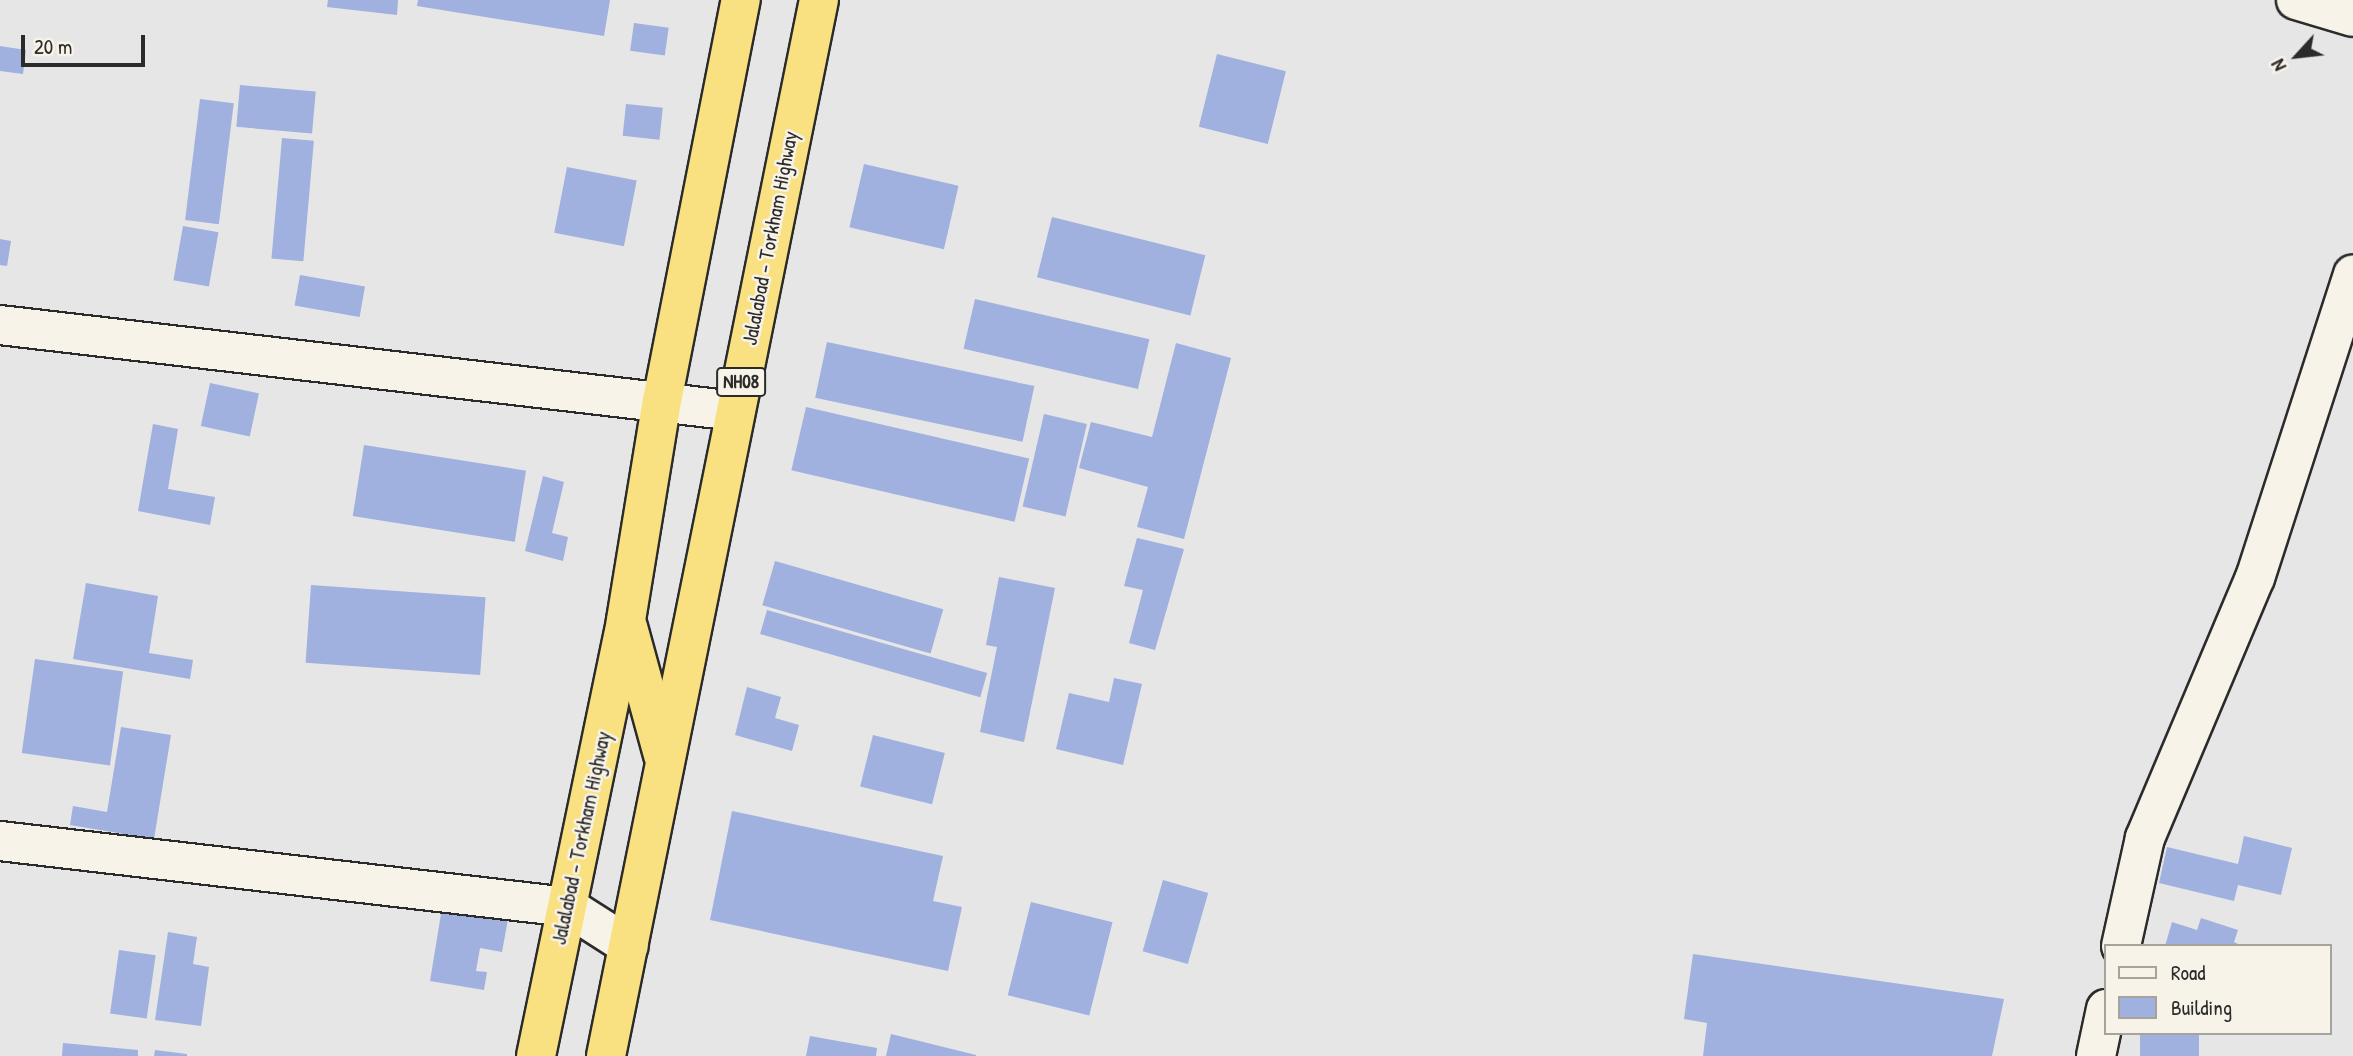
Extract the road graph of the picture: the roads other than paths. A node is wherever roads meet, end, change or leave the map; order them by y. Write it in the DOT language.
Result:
graph roads {
  1 [pos="741,0"];
  2 [pos="818,0"];
  3 [pos="2296,0"];
  4 [pos="2353,17"];
  5 [pos="2353,274"];
  6 [pos="0,325"];
  7 [pos="662,401"];
  8 [pos="735,411"];
  9 [pos="626,620"];
  10 [pos="665,764"];
  11 [pos="0,841"];
  12 [pos="568,907"];
  13 [pos="2121,944"];
  14 [pos="629,946"];
  15 [pos="2104,1018"];
  16 [pos="536,1056"];
  17 [pos="606,1056"];
  18 [pos="2096,1056"];
  1 -- 7 [label="highway, Jalalabad - Torkham Highway / NH08"];
  2 -- 8 [label="highway, Jalalabad - Torkham Highway / NH08"];
  3 -- 4 [label="street"];
  5 -- 13 [label="street"];
  6 -- 7 [label="street"];
  7 -- 8 [label="street"];
  7 -- 9 [label="highway, Jalalabad - Torkham Highway / NH08"];
  8 -- 10 [label="highway, Jalalabad - Torkham Highway / NH08"];
  9 -- 10 [label="highway, Jalalabad - Torkham Highway / NH08"];
  9 -- 12 [label="highway, Jalalabad - Torkham Highway / NH08"];
  10 -- 14 [label="highway, Jalalabad - Torkham Highway / NH08"];
  11 -- 12 [label="street"];
  12 -- 14 [label="street"];
  12 -- 16 [label="highway, Jalalabad - Torkham Highway / NH08"];
  14 -- 17 [label="highway, Jalalabad - Torkham Highway / NH08"];
  15 -- 18 [label="street"];
}
